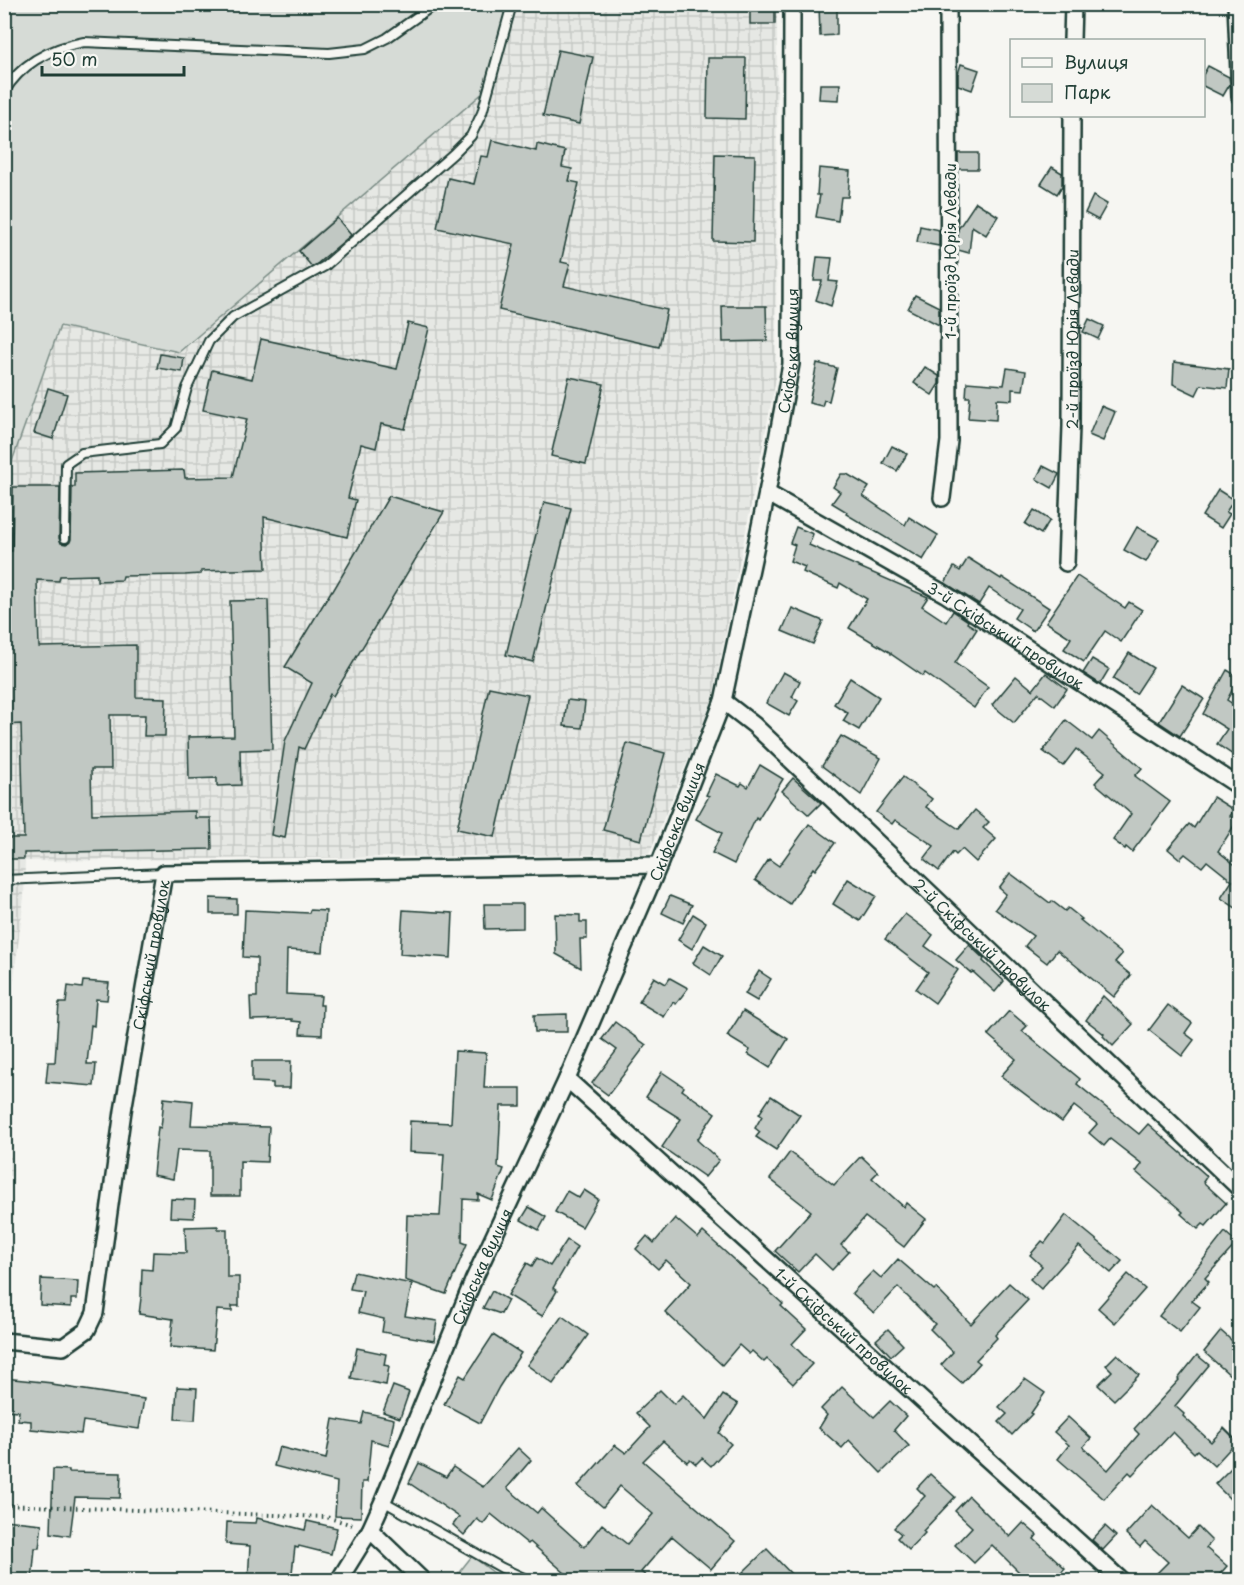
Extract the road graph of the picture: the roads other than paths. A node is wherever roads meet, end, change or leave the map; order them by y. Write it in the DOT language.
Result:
graph roads {
  1 [pos="435,4"];
  2 [pos="512,4"];
  3 [pos="792,4"];
  4 [pos="948,4"];
  5 [pos="1073,4"];
  6 [pos="1236,4"];
  7 [pos="1072,39"];
  8 [pos="4,92"];
  9 [pos="1239,97"];
  10 [pos="1072,117"];
  11 [pos="766,493"];
  12 [pos="942,498"];
  13 [pos="65,538"];
  14 [pos="1066,563"];
  15 [pos="723,701"];
  16 [pos="1239,787"];
  17 [pos="659,865"];
  18 [pos="164,873"];
  19 [pos="4,880"];
  20 [pos="567,1079"];
  21 [pos="1239,1189"];
  22 [pos="4,1341"];
  23 [pos="383,1501"];
  24 [pos="370,1530"];
  25 [pos="339,1581"];
  26 [pos="422,1581"];
  27 [pos="528,1581"];
  28 [pos="1121,1581"];
  1 -- 8 [label="lane"];
  2 -- 13 [label="lane"];
  3 -- 11 [label="street, Скіфська вулиця"];
  4 -- 12 [label="street, 1-й проїзд Юрія Левади"];
  5 -- 7 [label="street"];
  6 -- 9 [label="street"];
  10 -- 14 [label="street, 2-й проїзд Юрія Левади"];
  11 -- 15 [label="street, Скіфська вулиця"];
  11 -- 16 [label="street, 3-й Скіфський провулок"];
  15 -- 17 [label="street, Скіфська вулиця"];
  15 -- 21 [label="street, 2-й Скіфський провулок"];
  17 -- 18 [label="street, Скіфський провулок"];
  17 -- 20 [label="street, Скіфська вулиця"];
  18 -- 19 [label="lane"];
  18 -- 22 [label="street, Скіфський провулок"];
  20 -- 23 [label="street, Скіфська вулиця"];
  20 -- 28 [label="street, 1-й Скіфський провулок"];
  23 -- 24 [label="street, Скіфська вулиця"];
  23 -- 27 [label="lane"];
  24 -- 25 [label="street, Скіфська вулиця"];
  24 -- 26 [label="street"];
}
